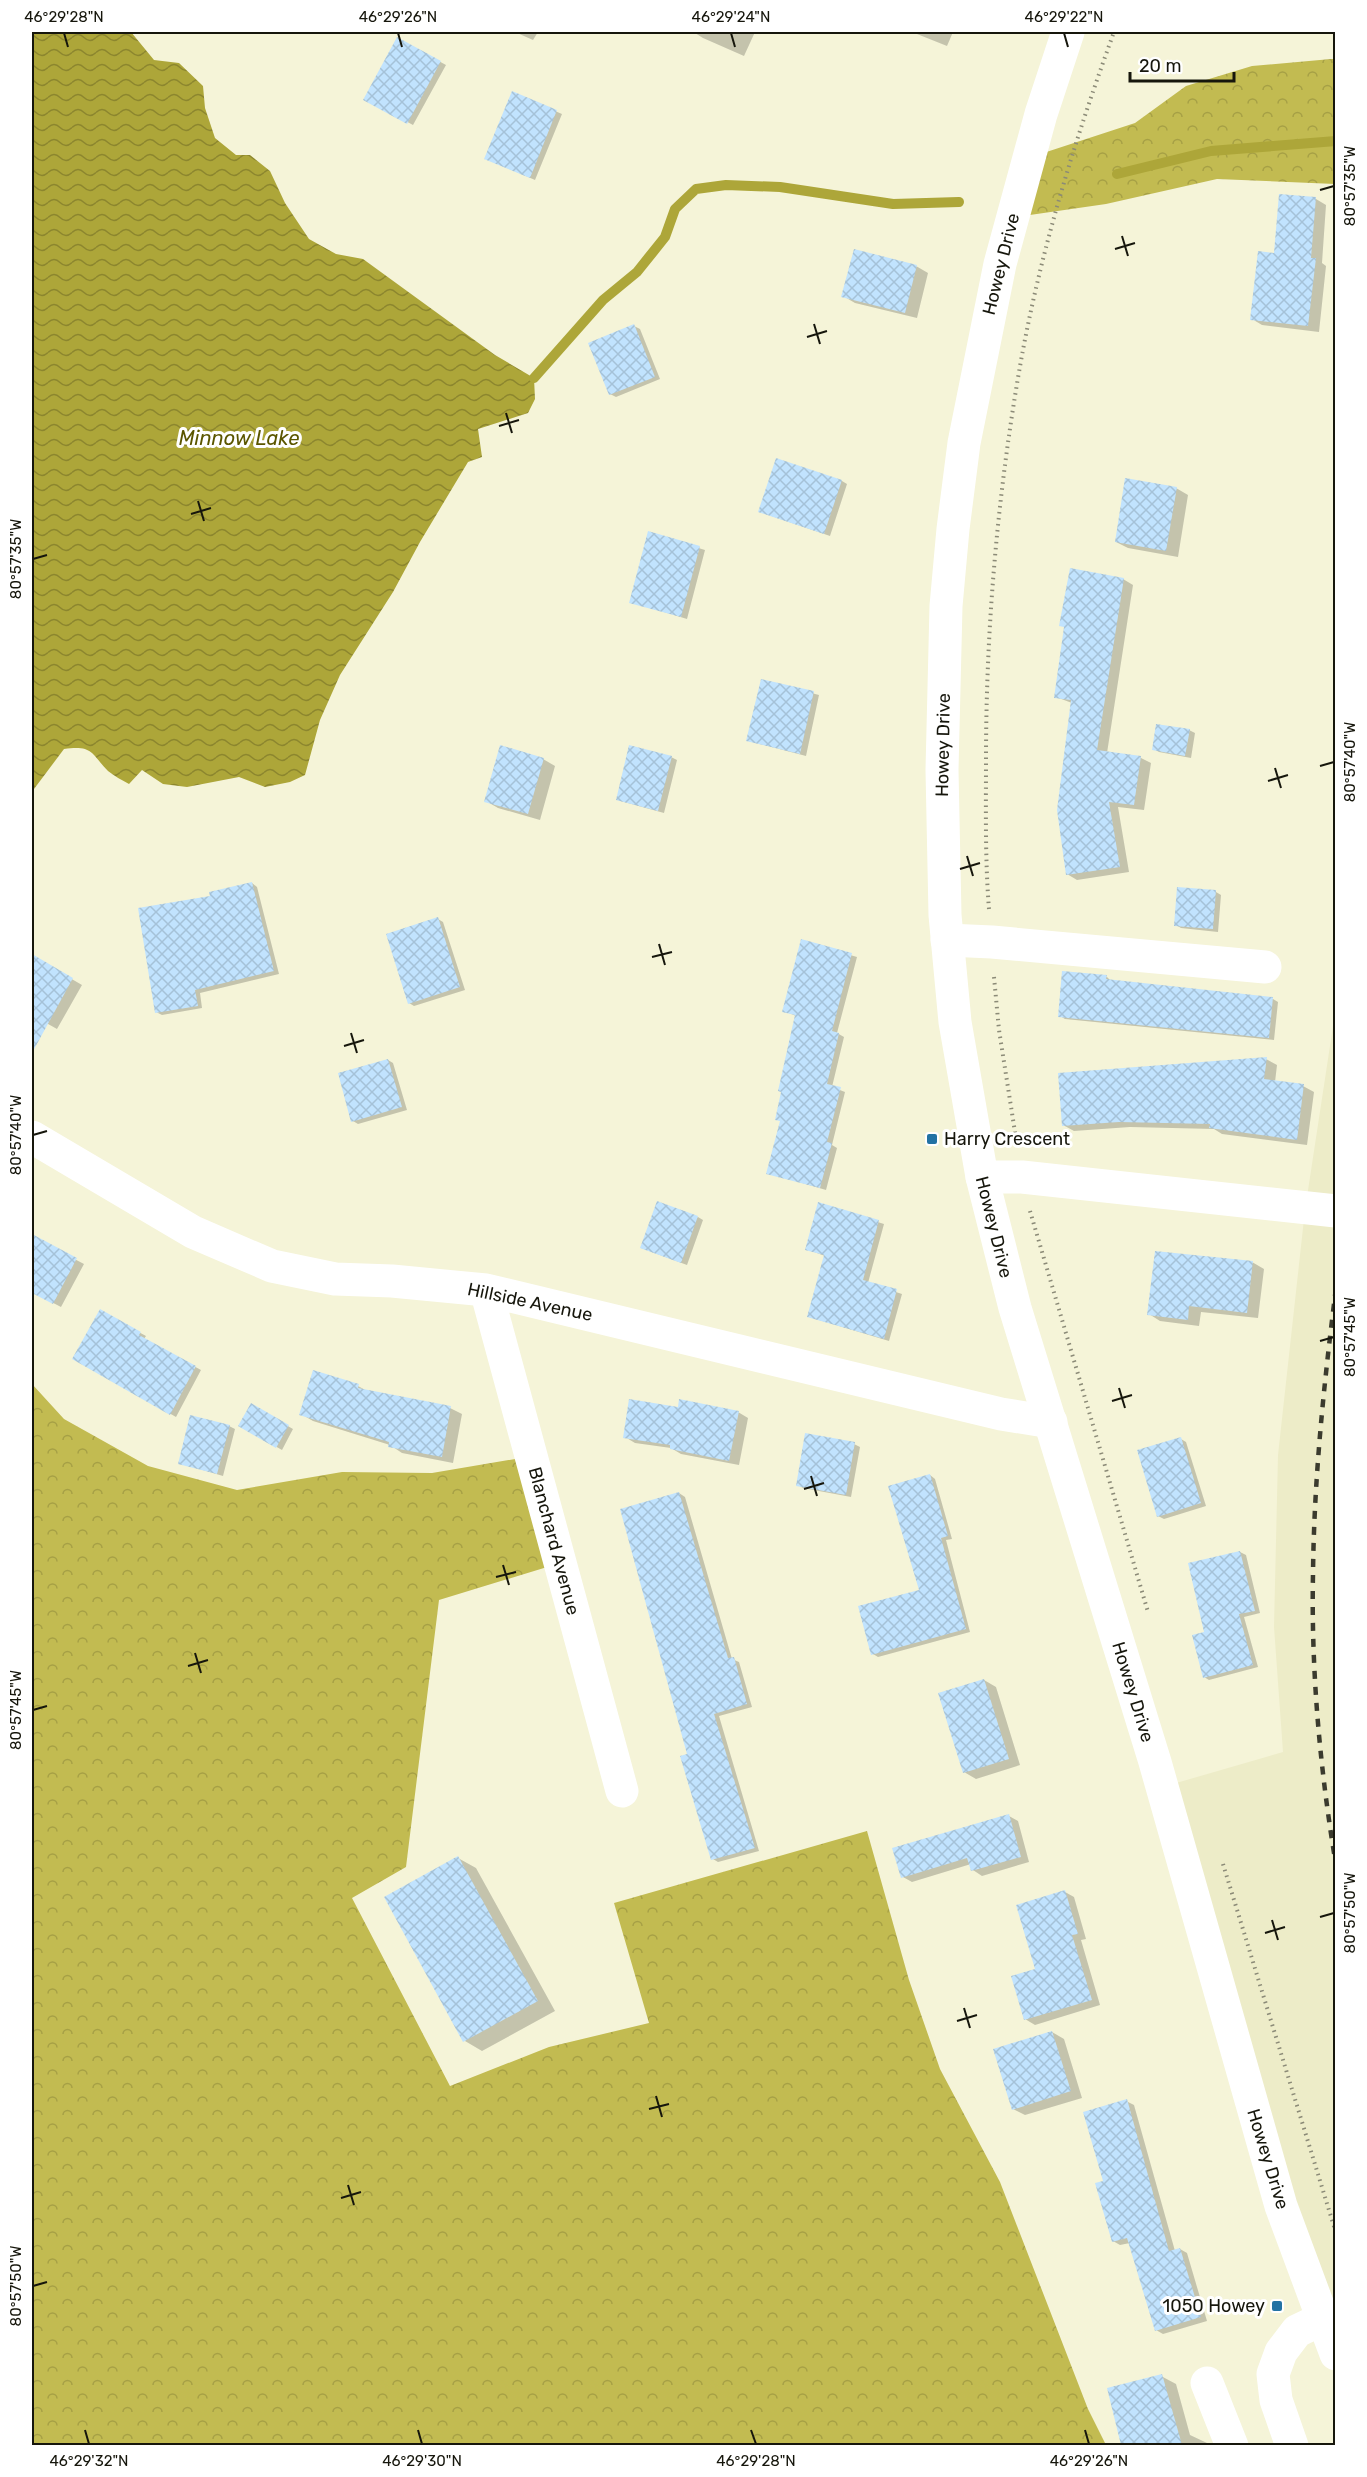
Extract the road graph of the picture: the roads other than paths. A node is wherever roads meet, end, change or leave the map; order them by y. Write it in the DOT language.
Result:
graph roads {
  1 [pos="1068,32"];
  2 [pos="947,940"];
  3 [pos="1265,967"];
  4 [pos="32,1137"];
  5 [pos="982,1177"];
  6 [pos="1335,1211"];
  7 [pos="486,1290"];
  8 [pos="1051,1422"];
  9 [pos="622,1791"];
  10 [pos="1322,2319"];
  11 [pos="1335,2354"];
  12 [pos="1207,2383"];
  13 [pos="1232,2445"];
  14 [pos="1292,2445"];
  1 -- 2 [label="main road, Howey Drive"];
  2 -- 3 [label="main road"];
  2 -- 5 [label="main road, Howey Drive"];
  4 -- 7 [label="main road, Hillside Avenue"];
  5 -- 6 [label="main road"];
  5 -- 8 [label="main road, Howey Drive"];
  7 -- 8 [label="main road, Hillside Avenue"];
  7 -- 9 [label="main road, Blanchard Avenue"];
  8 -- 10 [label="main road, Howey Drive"];
  10 -- 11 [label="main road, Howey Drive"];
  10 -- 14 [label="main road"];
  12 -- 13 [label="main road"];
}
